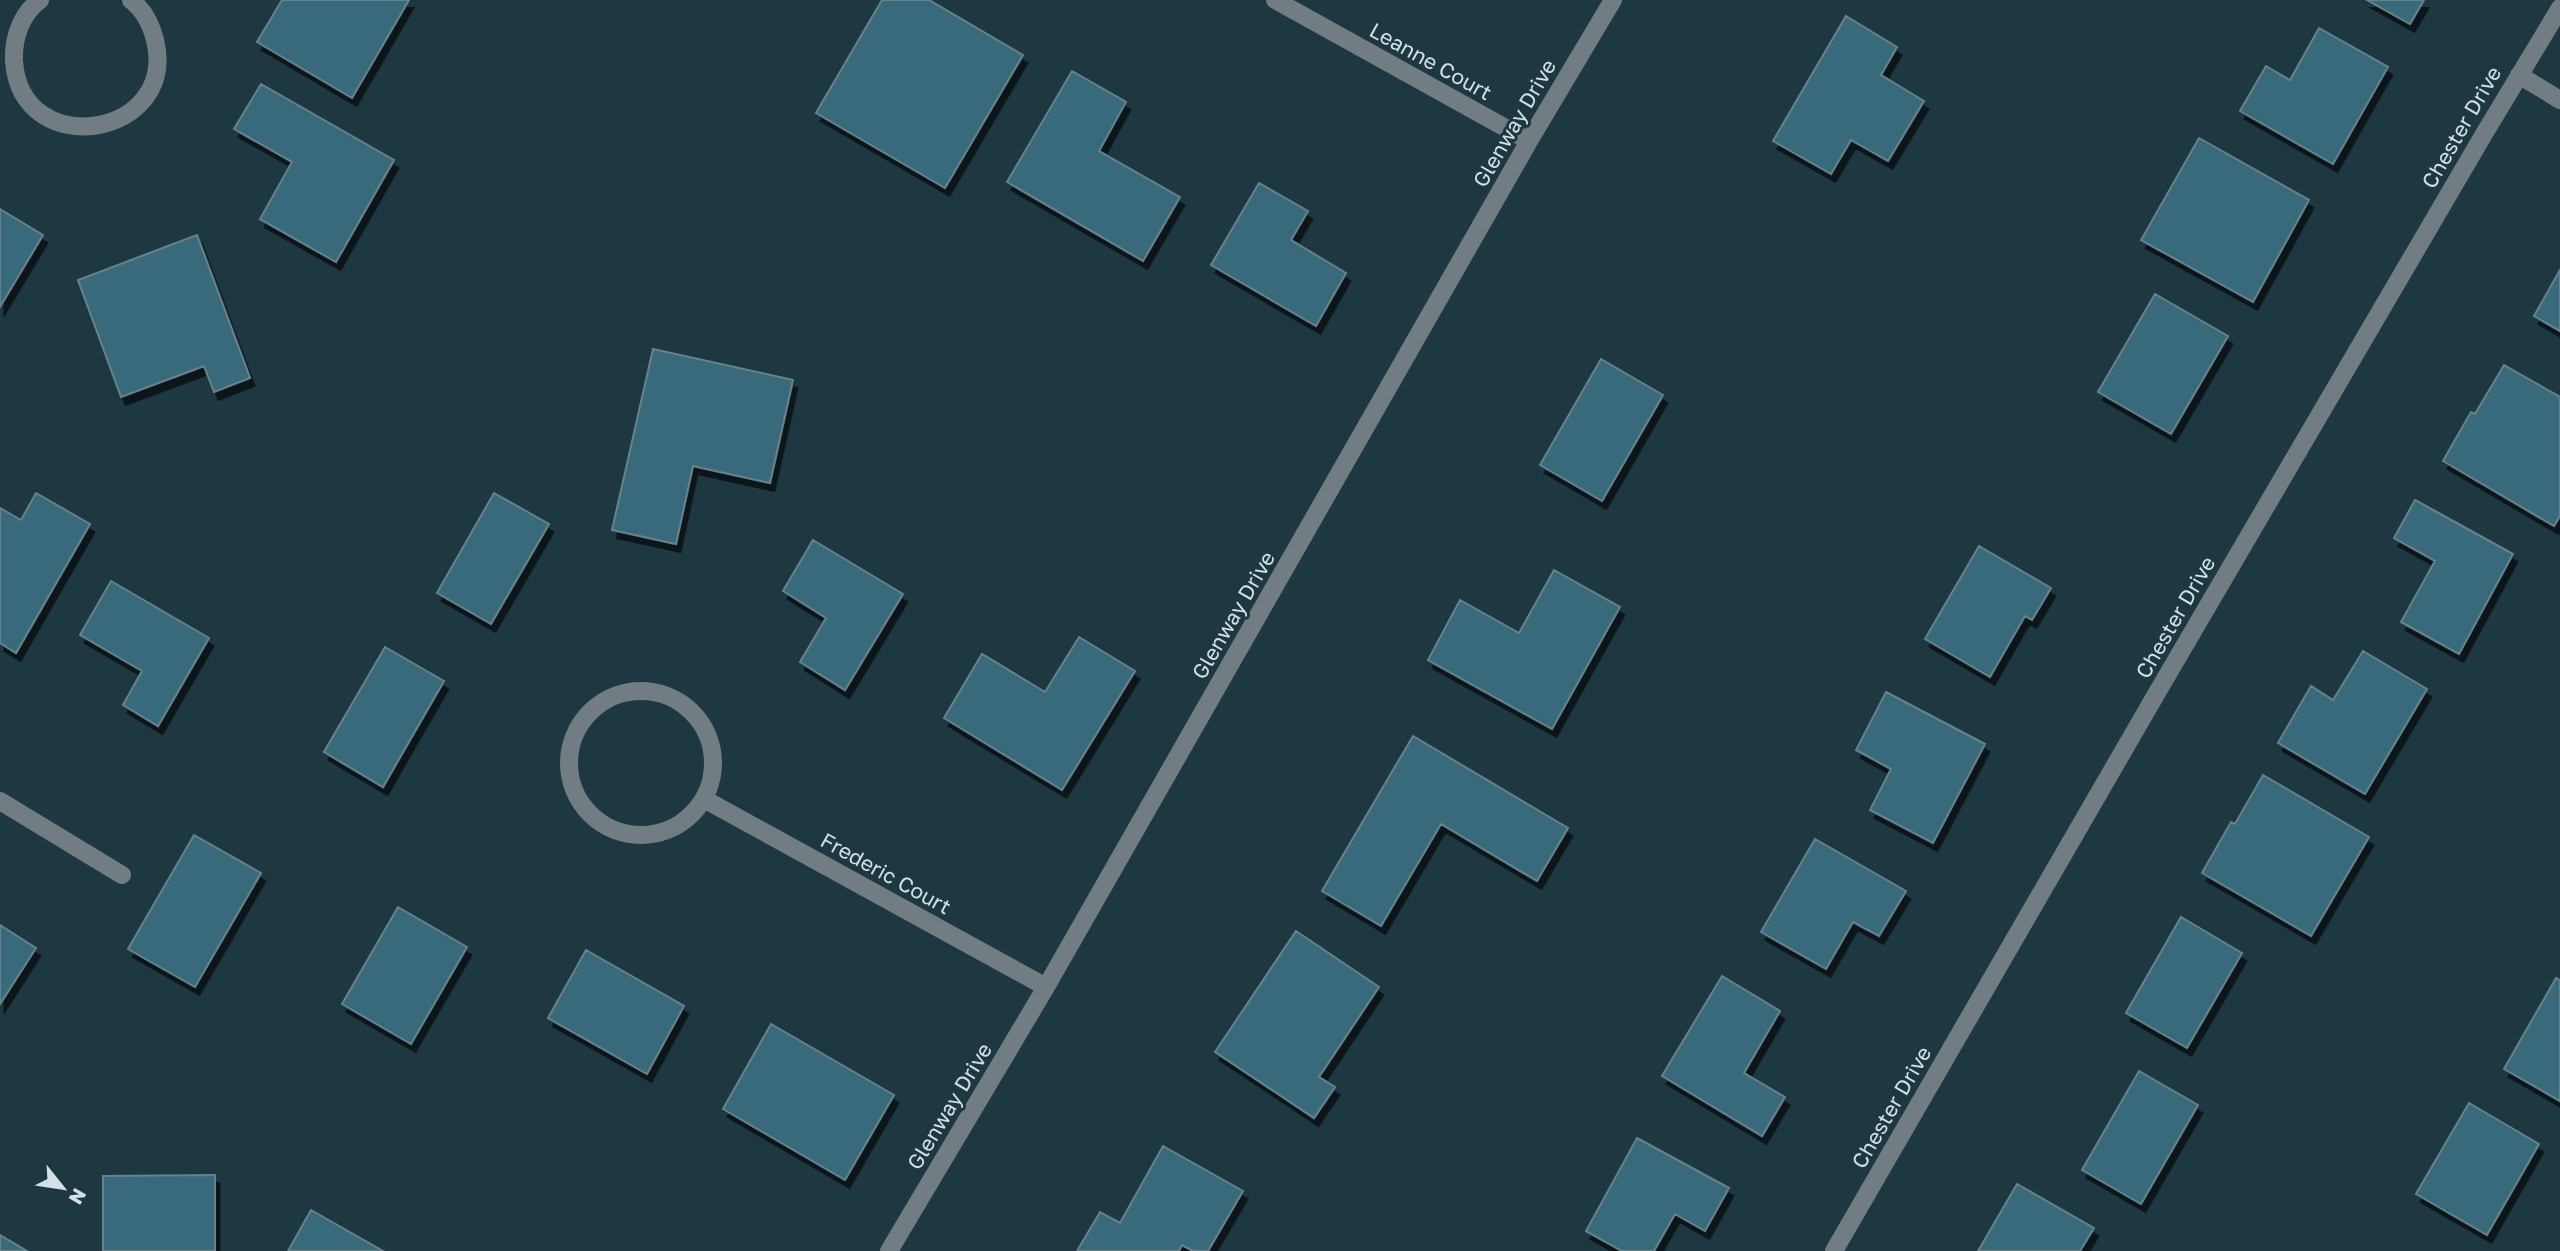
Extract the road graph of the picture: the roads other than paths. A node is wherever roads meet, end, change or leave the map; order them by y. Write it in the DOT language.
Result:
graph roads {
  1 [pos="40,0"];
  2 [pos="131,0"];
  3 [pos="1275,0"];
  4 [pos="1613,0"];
  5 [pos="2560,8"];
  6 [pos="2519,75"];
  7 [pos="2560,100"];
  8 [pos="1529,141"];
  9 [pos="704,799"];
  10 [pos="0,801"];
  11 [pos="122,876"];
  12 [pos="1046,987"];
  13 [pos="889,1251"];
  14 [pos="1834,1251"];
  1 -- 2 [label="street"];
  3 -- 8 [label="street, Leanne Court"];
  4 -- 8 [label="street, Glenway Drive"];
  5 -- 6 [label="street, Chester Drive"];
  6 -- 7 [label="street"];
  6 -- 14 [label="street, Chester Drive"];
  8 -- 12 [label="street, Glenway Drive"];
  9 -- 9 [label="street"];
  9 -- 12 [label="street, Frederic Court"];
  10 -- 11 [label="street"];
  12 -- 13 [label="street, Glenway Drive"];
}
